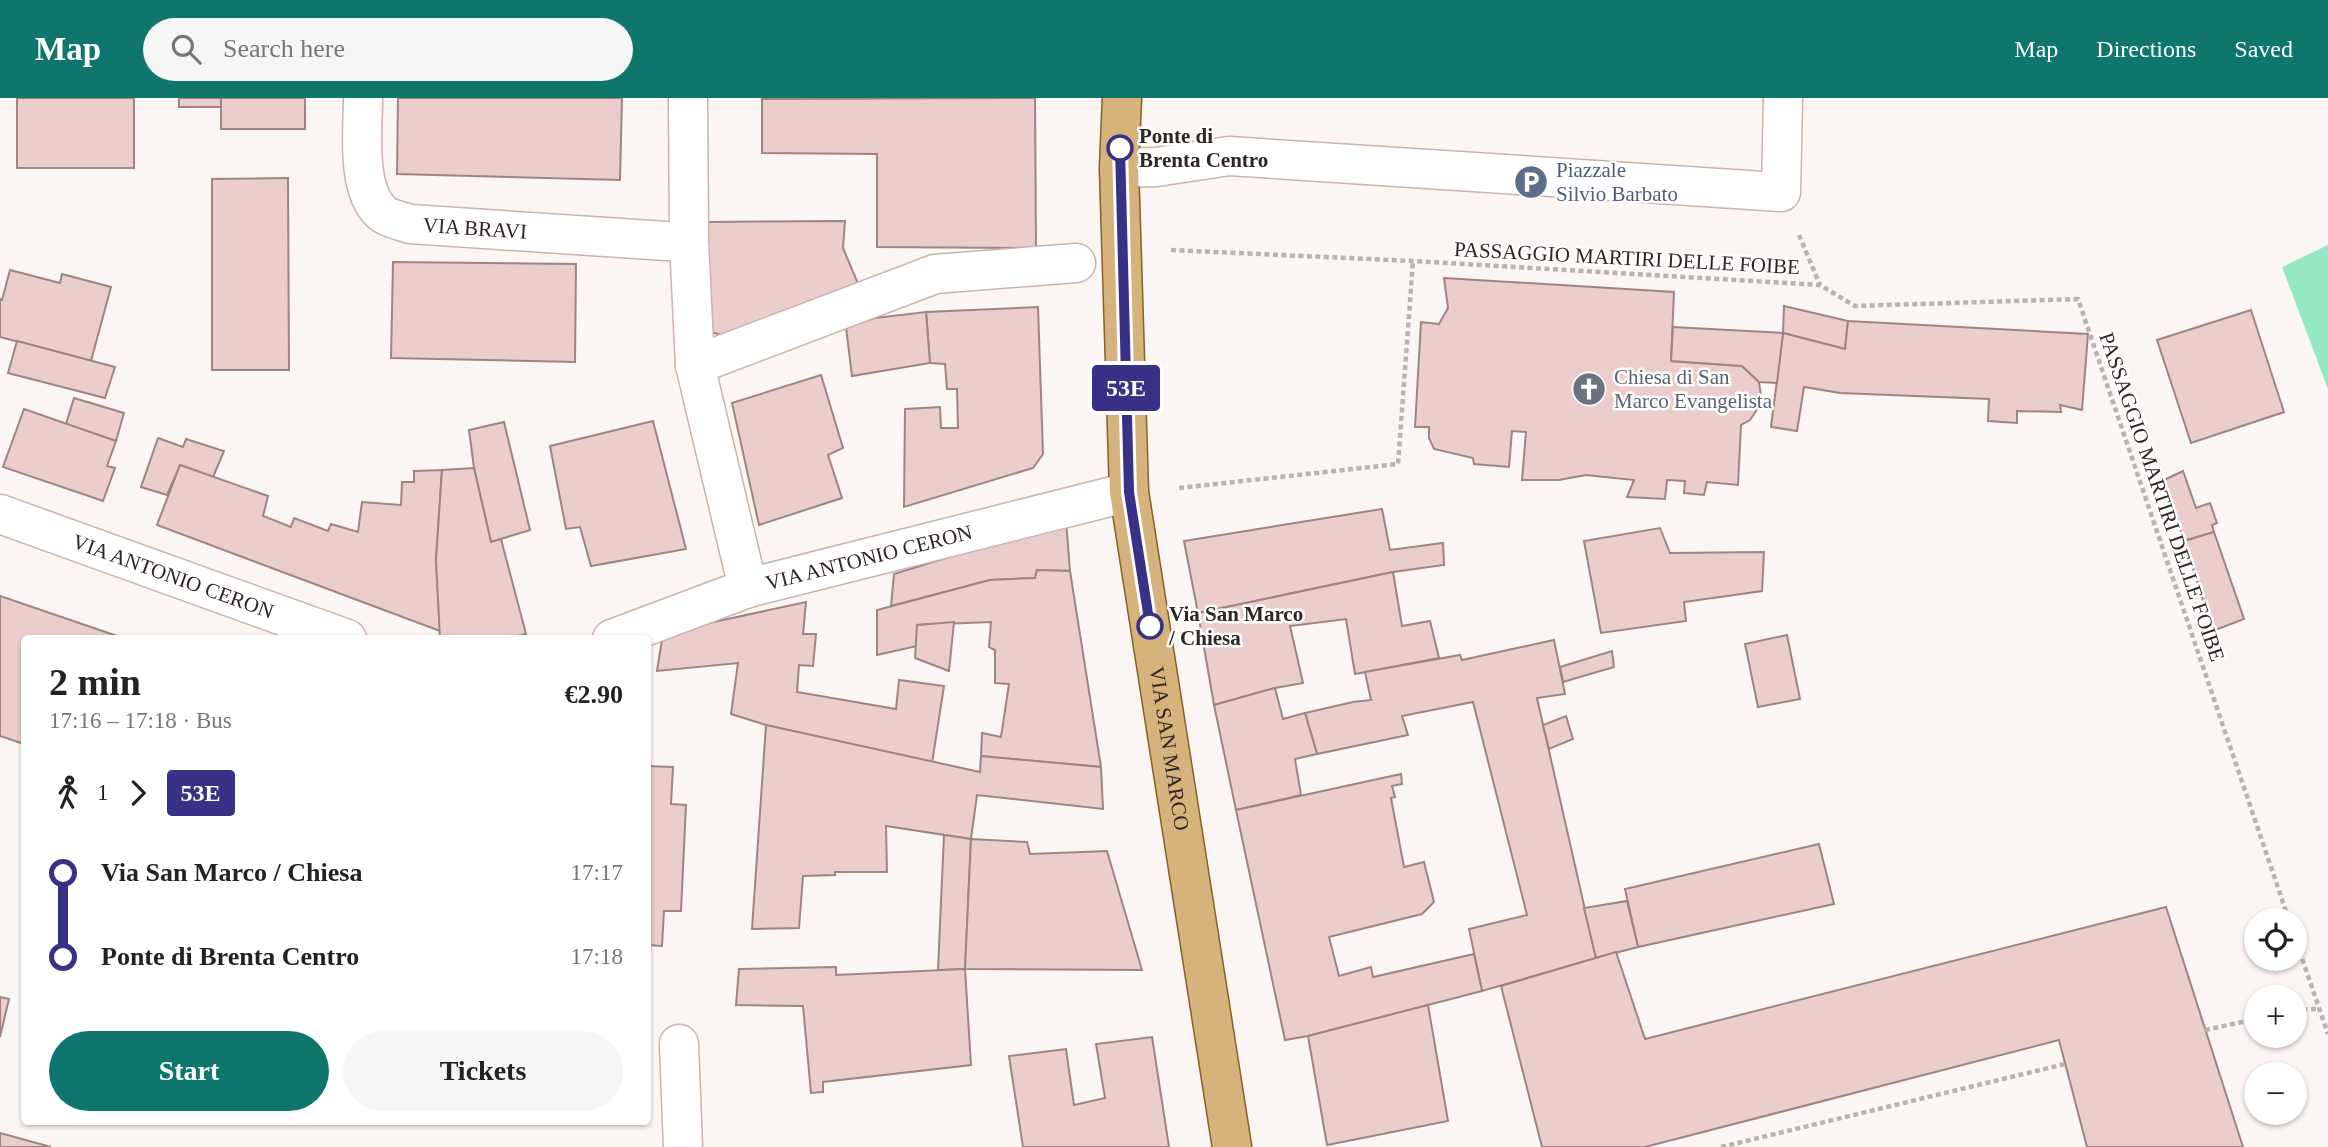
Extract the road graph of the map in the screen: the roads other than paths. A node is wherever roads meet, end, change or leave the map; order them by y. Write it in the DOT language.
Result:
graph roads {
  1 [pos="363,98"];
  2 [pos="688,98"];
  3 [pos="1122,98"];
  4 [pos="1783,98"];
  5 [pos="1119,168"];
  6 [pos="689,241"];
  7 [pos="1076,263"];
  8 [pos="695,365"];
  9 [pos="1129,492"];
  10 [pos="0,514"];
  11 [pos="748,588"];
  12 [pos="336,635"];
  13 [pos="623,635"];
  14 [pos="679,1044"];
  15 [pos="683,1147"];
  16 [pos="1232,1147"];
  1 -- 6 [label="street, VIA BRAVI"];
  2 -- 6 [label="street"];
  3 -- 5 [label="main road, VIA SAN MARCO"];
  4 -- 5 [label="street"];
  5 -- 9 [label="main road, VIA SAN MARCO"];
  6 -- 8 [label="street"];
  7 -- 8 [label="street"];
  8 -- 11 [label="street"];
  9 -- 11 [label="street, VIA ANTONIO CERON"];
  9 -- 16 [label="main road, VIA SAN MARCO"];
  10 -- 12 [label="street, VIA ANTONIO CERON"];
  11 -- 13 [label="street, VIA ANTONIO CERON"];
  14 -- 15 [label="street"];
}
